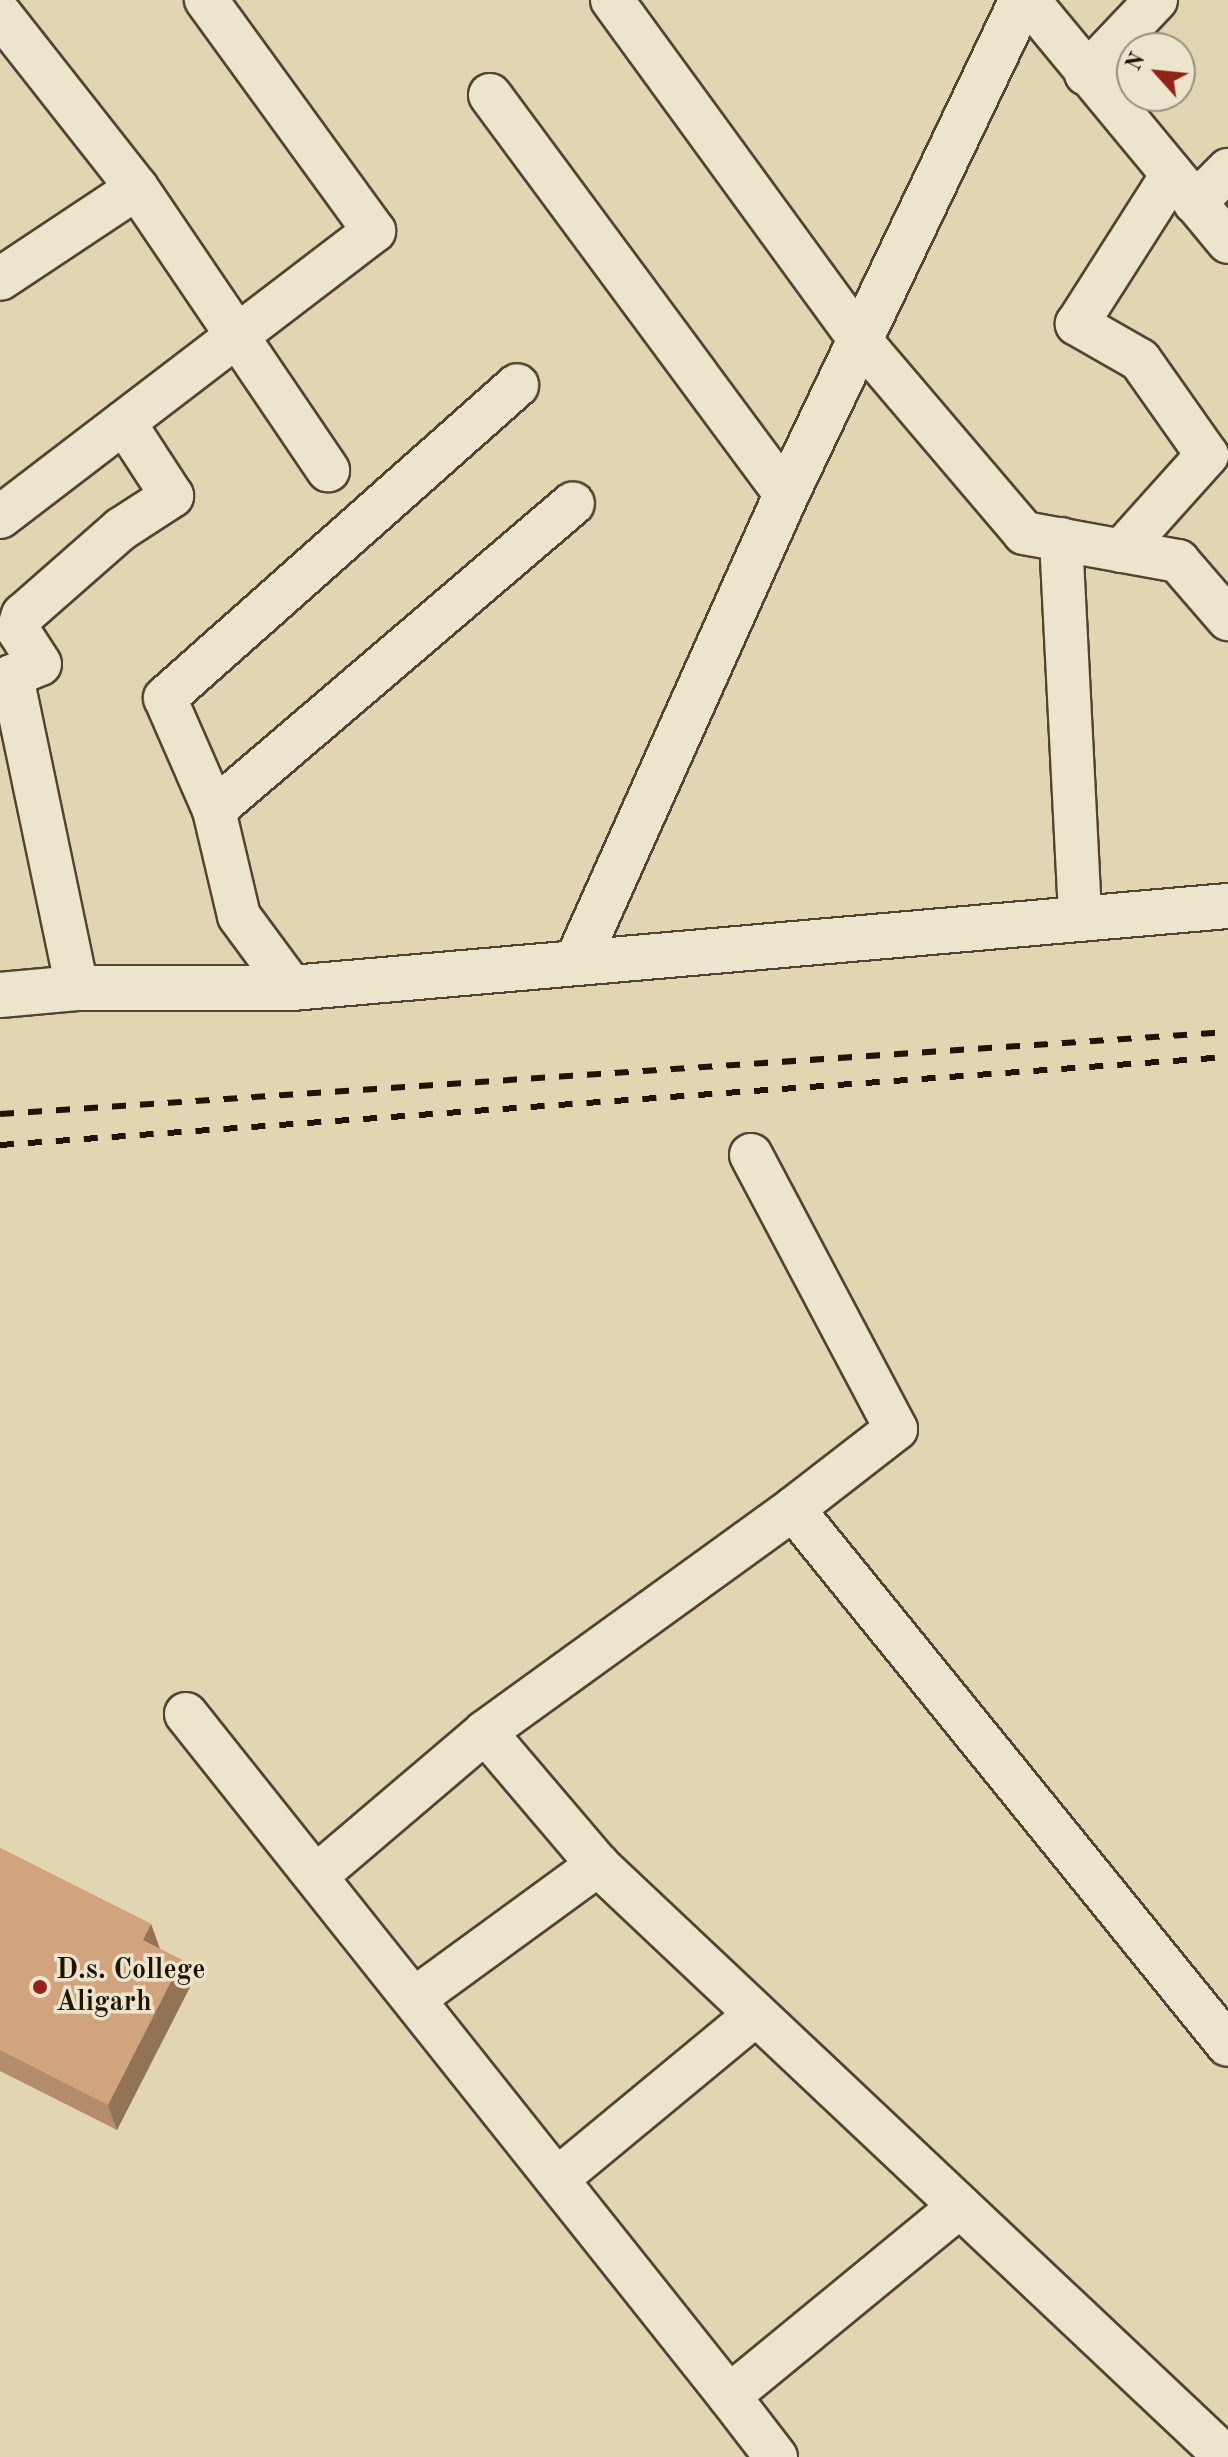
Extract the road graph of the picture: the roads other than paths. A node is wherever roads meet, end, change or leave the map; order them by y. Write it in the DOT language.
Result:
graph roads {
  1 [pos="9,0"];
  2 [pos="206,0"];
  3 [pos="612,0"];
  4 [pos="1025,0"];
  5 [pos="1156,0"];
  6 [pos="0,6"];
  7 [pos="0,14"];
  8 [pos="1086,74"];
  9 [pos="490,95"];
  10 [pos="1228,170"];
  11 [pos="137,188"];
  12 [pos="1183,189"];
  13 [pos="1228,242"];
  14 [pos="0,279"];
  15 [pos="237,336"];
  16 [pos="860,340"];
  17 [pos="517,385"];
  18 [pos="124,422"];
  19 [pos="328,470"];
  20 [pos="786,495"];
  21 [pos="573,503"];
  22 [pos="2,512"];
  23 [pos="1061,539"];
  24 [pos="1121,551"];
  25 [pos="1228,619"];
  26 [pos="214,810"];
  27 [pos="1228,906"];
  28 [pos="1080,917"];
  29 [pos="578,959"];
  30 [pos="77,988"];
  31 [pos="292,988"];
  32 [pos="0,995"];
  33 [pos="751,1155"];
  34 [pos="793,1509"];
  35 [pos="186,1714"];
  36 [pos="485,1732"];
  37 [pos="598,1865"];
  38 [pos="316,1876"];
  39 [pos="414,1999"];
  40 [pos="754,2016"];
  41 [pos="1228,2045"];
  42 [pos="557,2179"];
  43 [pos="959,2207"];
  44 [pos="729,2396"];
  45 [pos="776,2457"];
  46 [pos="1226,2457"];
  1 -- 6 [label="street"];
  2 -- 15 [label="street"];
  3 -- 16 [label="street"];
  4 -- 8 [label="street"];
  4 -- 16 [label="street"];
  5 -- 8 [label="street"];
  7 -- 11 [label="street"];
  8 -- 12 [label="street"];
  9 -- 20 [label="street"];
  10 -- 12 [label="street"];
  11 -- 14 [label="street"];
  11 -- 15 [label="street"];
  12 -- 13 [label="street"];
  12 -- 24 [label="street"];
  15 -- 18 [label="street"];
  15 -- 19 [label="street"];
  16 -- 20 [label="street"];
  16 -- 23 [label="street"];
  17 -- 26 [label="street"];
  18 -- 22 [label="street"];
  18 -- 30 [label="street"];
  20 -- 29 [label="street"];
  21 -- 26 [label="street"];
  23 -- 24 [label="street"];
  23 -- 28 [label="street"];
  24 -- 25 [label="street"];
  26 -- 31 [label="street"];
  27 -- 28 [label="street"];
  28 -- 29 [label="street"];
  29 -- 31 [label="street"];
  30 -- 31 [label="street"];
  30 -- 32 [label="street"];
  33 -- 34 [label="street"];
  34 -- 36 [label="street"];
  34 -- 41 [label="street"];
  35 -- 38 [label="street"];
  36 -- 37 [label="street"];
  36 -- 38 [label="street"];
  37 -- 39 [label="street"];
  37 -- 40 [label="street"];
  38 -- 39 [label="street"];
  39 -- 42 [label="street"];
  40 -- 42 [label="street"];
  40 -- 43 [label="street"];
  42 -- 44 [label="street"];
  43 -- 44 [label="street"];
  43 -- 46 [label="street"];
  44 -- 45 [label="street"];
}
